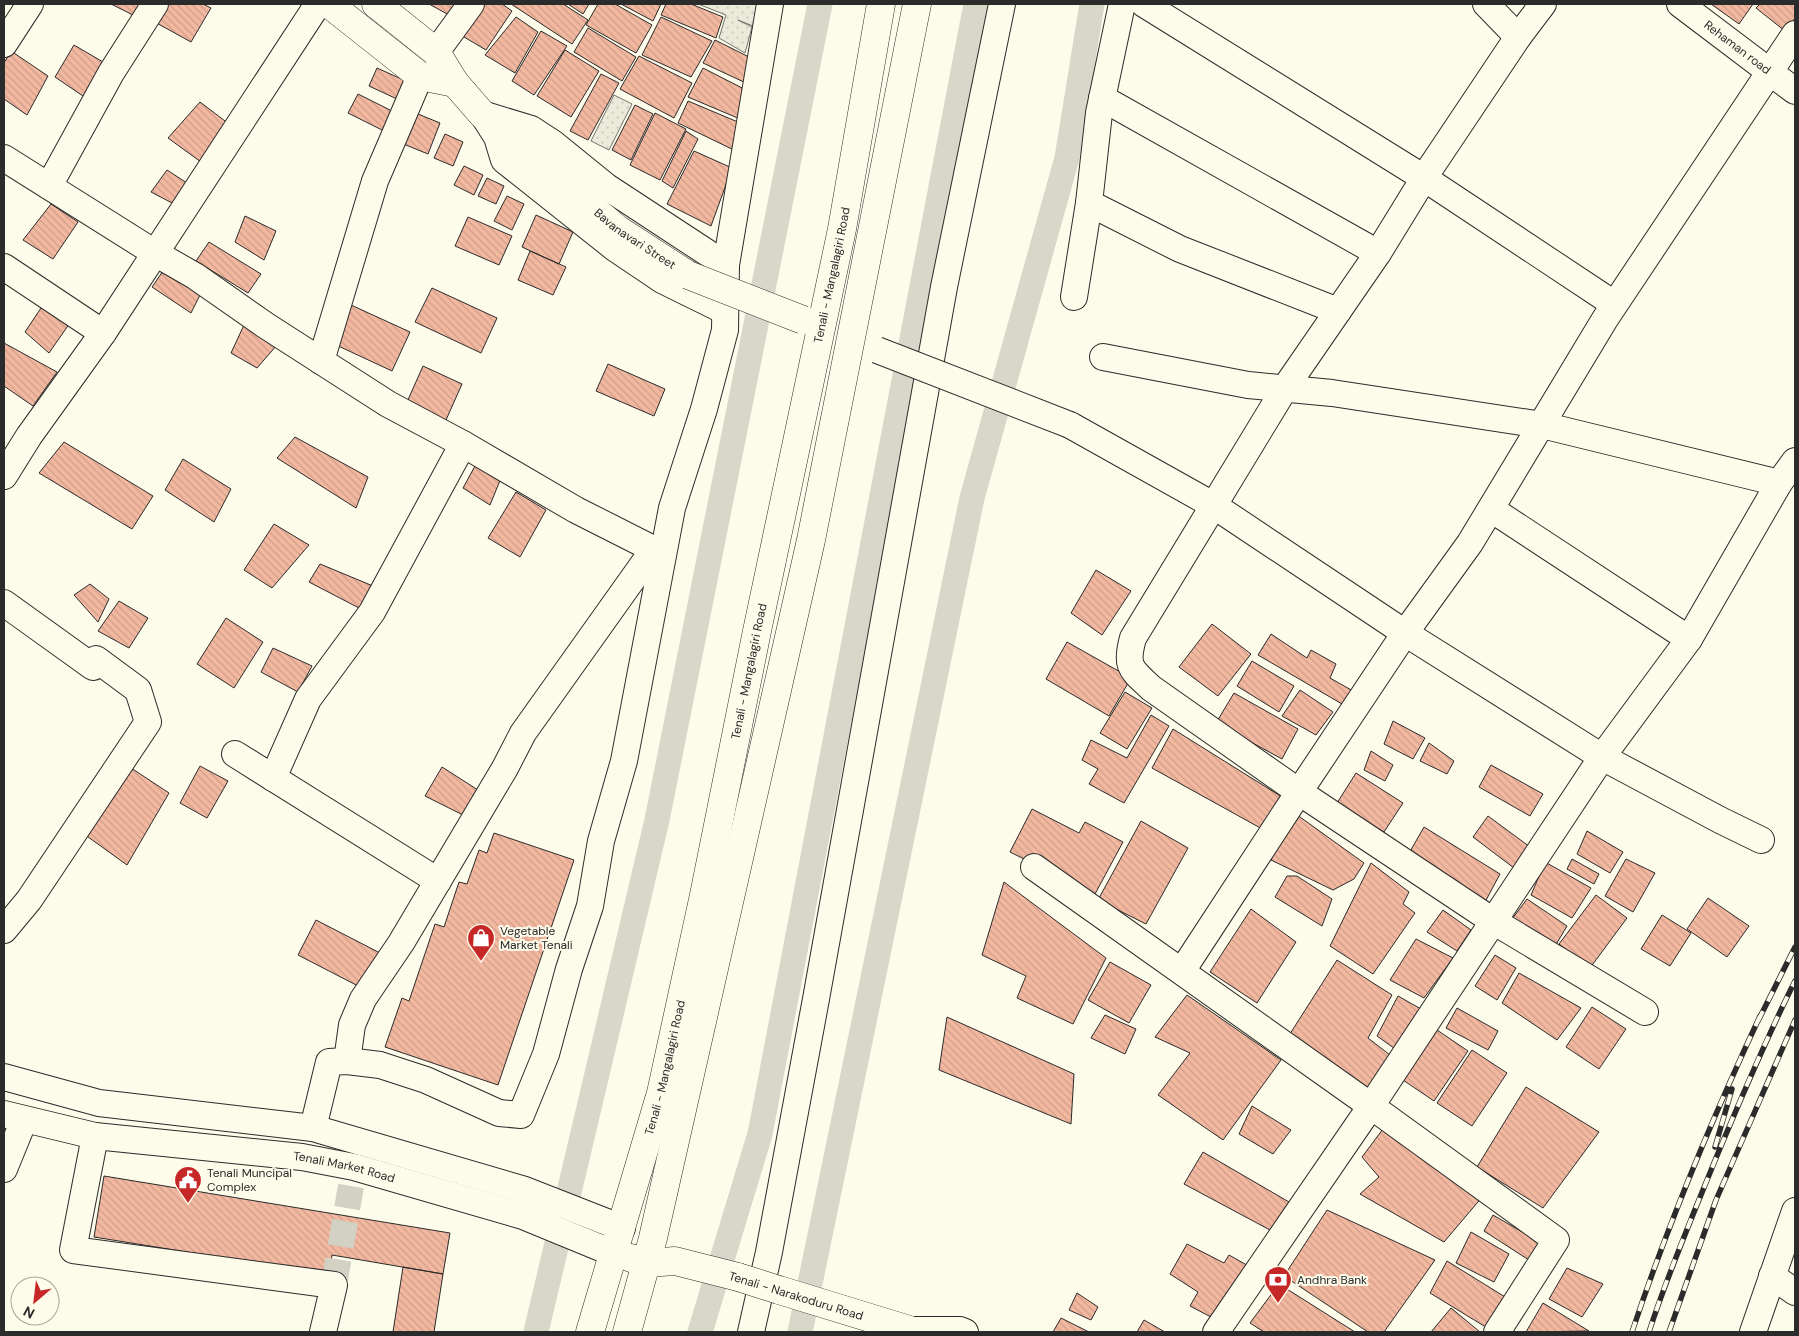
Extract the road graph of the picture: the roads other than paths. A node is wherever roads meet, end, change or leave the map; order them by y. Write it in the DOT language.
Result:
graph roads {
  1 [pos="30,4"];
  2 [pos="155,4"];
  3 [pos="318,4"];
  4 [pos="329,4"];
  5 [pos="376,4"];
  6 [pos="471,4"];
  7 [pos="770,4"];
  8 [pos="881,4"];
  9 [pos="917,4"];
  10 [pos="1002,4"];
  11 [pos="1122,4"];
  12 [pos="1144,4"];
  13 [pos="1486,4"];
  14 [pos="1543,4"];
  15 [pos="1680,4"];
  16 [pos="1795,34"];
  17 [pos="1518,37"];
  18 [pos="4,44"];
  19 [pos="436,52"];
  20 [pos="1769,72"];
  21 [pos="420,76"];
  22 [pos="455,83"];
  23 [pos="1795,91"];
  24 [pos="1102,98"];
  25 [pos="482,114"];
  26 [pos="4,158"];
  27 [pos="1424,178"];
  28 [pos="49,186"];
  29 [pos="1089,203"];
  30 [pos="155,253"];
  31 [pos="1378,253"];
  32 [pos="726,265"];
  33 [pos="4,268"];
  34 [pos="1074,297"];
  35 [pos="1614,304"];
  36 [pos="725,311"];
  37 [pos="1338,311"];
  38 [pos="812,324"];
  39 [pos="103,333"];
  40 [pos="851,343"];
  41 [pos="1103,357"];
  42 [pos="321,361"];
  43 [pos="1285,388"];
  44 [pos="1542,425"];
  45 [pos="463,444"];
  46 [pos="1795,461"];
  47 [pos="4,476"];
  48 [pos="1779,483"];
  49 [pos="1213,505"];
  50 [pos="1491,509"];
  51 [pos="659,551"];
  52 [pos="4,603"];
  53 [pos="1406,633"];
  54 [pos="1689,639"];
  55 [pos="235,754"];
  56 [pos="1602,757"];
  57 [pos="273,778"];
  58 [pos="1299,792"];
  59 [pos="1762,840"];
  60 [pos="1034,867"];
  61 [pos="438,881"];
  62 [pos="1493,921"];
  63 [pos="4,930"];
  64 [pos="1182,971"];
  65 [pos="1645,1012"];
  66 [pos="688,1031"];
  67 [pos="347,1061"];
  68 [pos="4,1077"];
  69 [pos="1370,1106"];
  70 [pos="14,1117"];
  71 [pos="313,1128"];
  72 [pos="95,1136"];
  73 [pos="360,1141"];
  74 [pos="4,1169"];
  75 [pos="353,1177"];
  76 [pos="1795,1210"];
  77 [pos="606,1236"];
  78 [pos="650,1250"];
  79 [pos="1772,1276"];
  80 [pos="1795,1292"];
  81 [pos="323,1332"];
  82 [pos="590,1332"];
  83 [pos="627,1332"];
  84 [pos="750,1332"];
  85 [pos="914,1332"];
  86 [pos="965,1332"];
  87 [pos="1216,1332"];
  88 [pos="1497,1332"];
  89 [pos="1752,1332"];
  1 -- 18 [label="street"];
  2 -- 28 [label="street"];
  3 -- 30 [label="street"];
  4 -- 21 [label="main road"];
  5 -- 19 [label="main road, Bavanavari Street"];
  6 -- 19 [label="street"];
  7 -- 32 [label="street"];
  8 -- 38 [label="main road, Tenali - Mangalagiri Road"];
  9 -- 40 [label="main road"];
  10 -- 84 [label="street"];
  11 -- 24 [label="street"];
  12 -- 27 [label="street"];
  13 -- 17 [label="street"];
  14 -- 17 [label="street"];
  15 -- 20 [label="street, Rehaman road"];
  16 -- 20 [label="street"];
  17 -- 27 [label="street"];
  19 -- 22 [label="main road, Bavanavari Street"];
  20 -- 23 [label="street, Rehaman road"];
  20 -- 35 [label="street"];
  21 -- 22 [label="main road"];
  21 -- 42 [label="street"];
  22 -- 25 [label="main road, Bavanavari Street"];
  24 -- 29 [label="street"];
  24 -- 31 [label="street"];
  25 -- 32 [label="street"];
  25 -- 36 [label="street"];
  25 -- 38 [label="main road, Bavanavari Street, bridge"];
  26 -- 28 [label="street"];
  27 -- 31 [label="street"];
  27 -- 35 [label="street"];
  28 -- 30 [label="street"];
  29 -- 34 [label="street"];
  29 -- 37 [label="street"];
  30 -- 39 [label="street"];
  30 -- 42 [label="street"];
  31 -- 37 [label="street"];
  32 -- 36 [label="street"];
  33 -- 39 [label="street"];
  35 -- 44 [label="street"];
  36 -- 51 [label="street"];
  37 -- 43 [label="street"];
  38 -- 40 [label="main road, Bavanavari Street"];
  38 -- 66 [label="main road, Tenali - Mangalagiri Road"];
  39 -- 47 [label="street"];
  40 -- 49 [label="street, bridge"];
  40 -- 66 [label="main road"];
  41 -- 43 [label="street"];
  42 -- 45 [label="street"];
  43 -- 44 [label="street"];
  43 -- 49 [label="street"];
  44 -- 48 [label="street"];
  44 -- 50 [label="street"];
  45 -- 51 [label="street"];
  45 -- 57 [label="street"];
  46 -- 48 [label="street"];
  48 -- 54 [label="street"];
  49 -- 53 [label="street"];
  49 -- 58 [label="street"];
  50 -- 53 [label="street"];
  50 -- 54 [label="street"];
  51 -- 61 [label="street"];
  51 -- 67 [label="street"];
  52 -- 63 [label="street"];
  53 -- 56 [label="street"];
  53 -- 58 [label="street"];
  54 -- 56 [label="street"];
  55 -- 57 [label="street"];
  56 -- 59 [label="street"];
  56 -- 62 [label="street"];
  57 -- 61 [label="street"];
  58 -- 62 [label="street"];
  58 -- 64 [label="street"];
  60 -- 64 [label="street"];
  61 -- 67 [label="street"];
  62 -- 65 [label="street"];
  62 -- 69 [label="street"];
  64 -- 69 [label="street"];
  66 -- 77 [label="main road, Tenali - Mangalagiri Road"];
  66 -- 78 [label="main road"];
  67 -- 71 [label="street"];
  68 -- 71 [label="street"];
  69 -- 87 [label="street"];
  69 -- 88 [label="street"];
  70 -- 72 [label="street, Tenali Market Road"];
  70 -- 74 [label="street"];
  71 -- 73 [label="street"];
  72 -- 75 [label="street, Tenali Market Road"];
  72 -- 81 [label="street"];
  73 -- 75 [label="street"];
  73 -- 77 [label="street"];
  75 -- 77 [label="street, Tenali Market Road"];
  76 -- 79 [label="street"];
  77 -- 78 [label="main road"];
  77 -- 82 [label="main road, Tenali - Mangalagiri Road"];
  78 -- 83 [label="main road"];
  78 -- 85 [label="main road, Tenali - Narakoduru Road, bridge"];
  79 -- 80 [label="street"];
  79 -- 89 [label="street"];
  85 -- 86 [label="street"];
}
